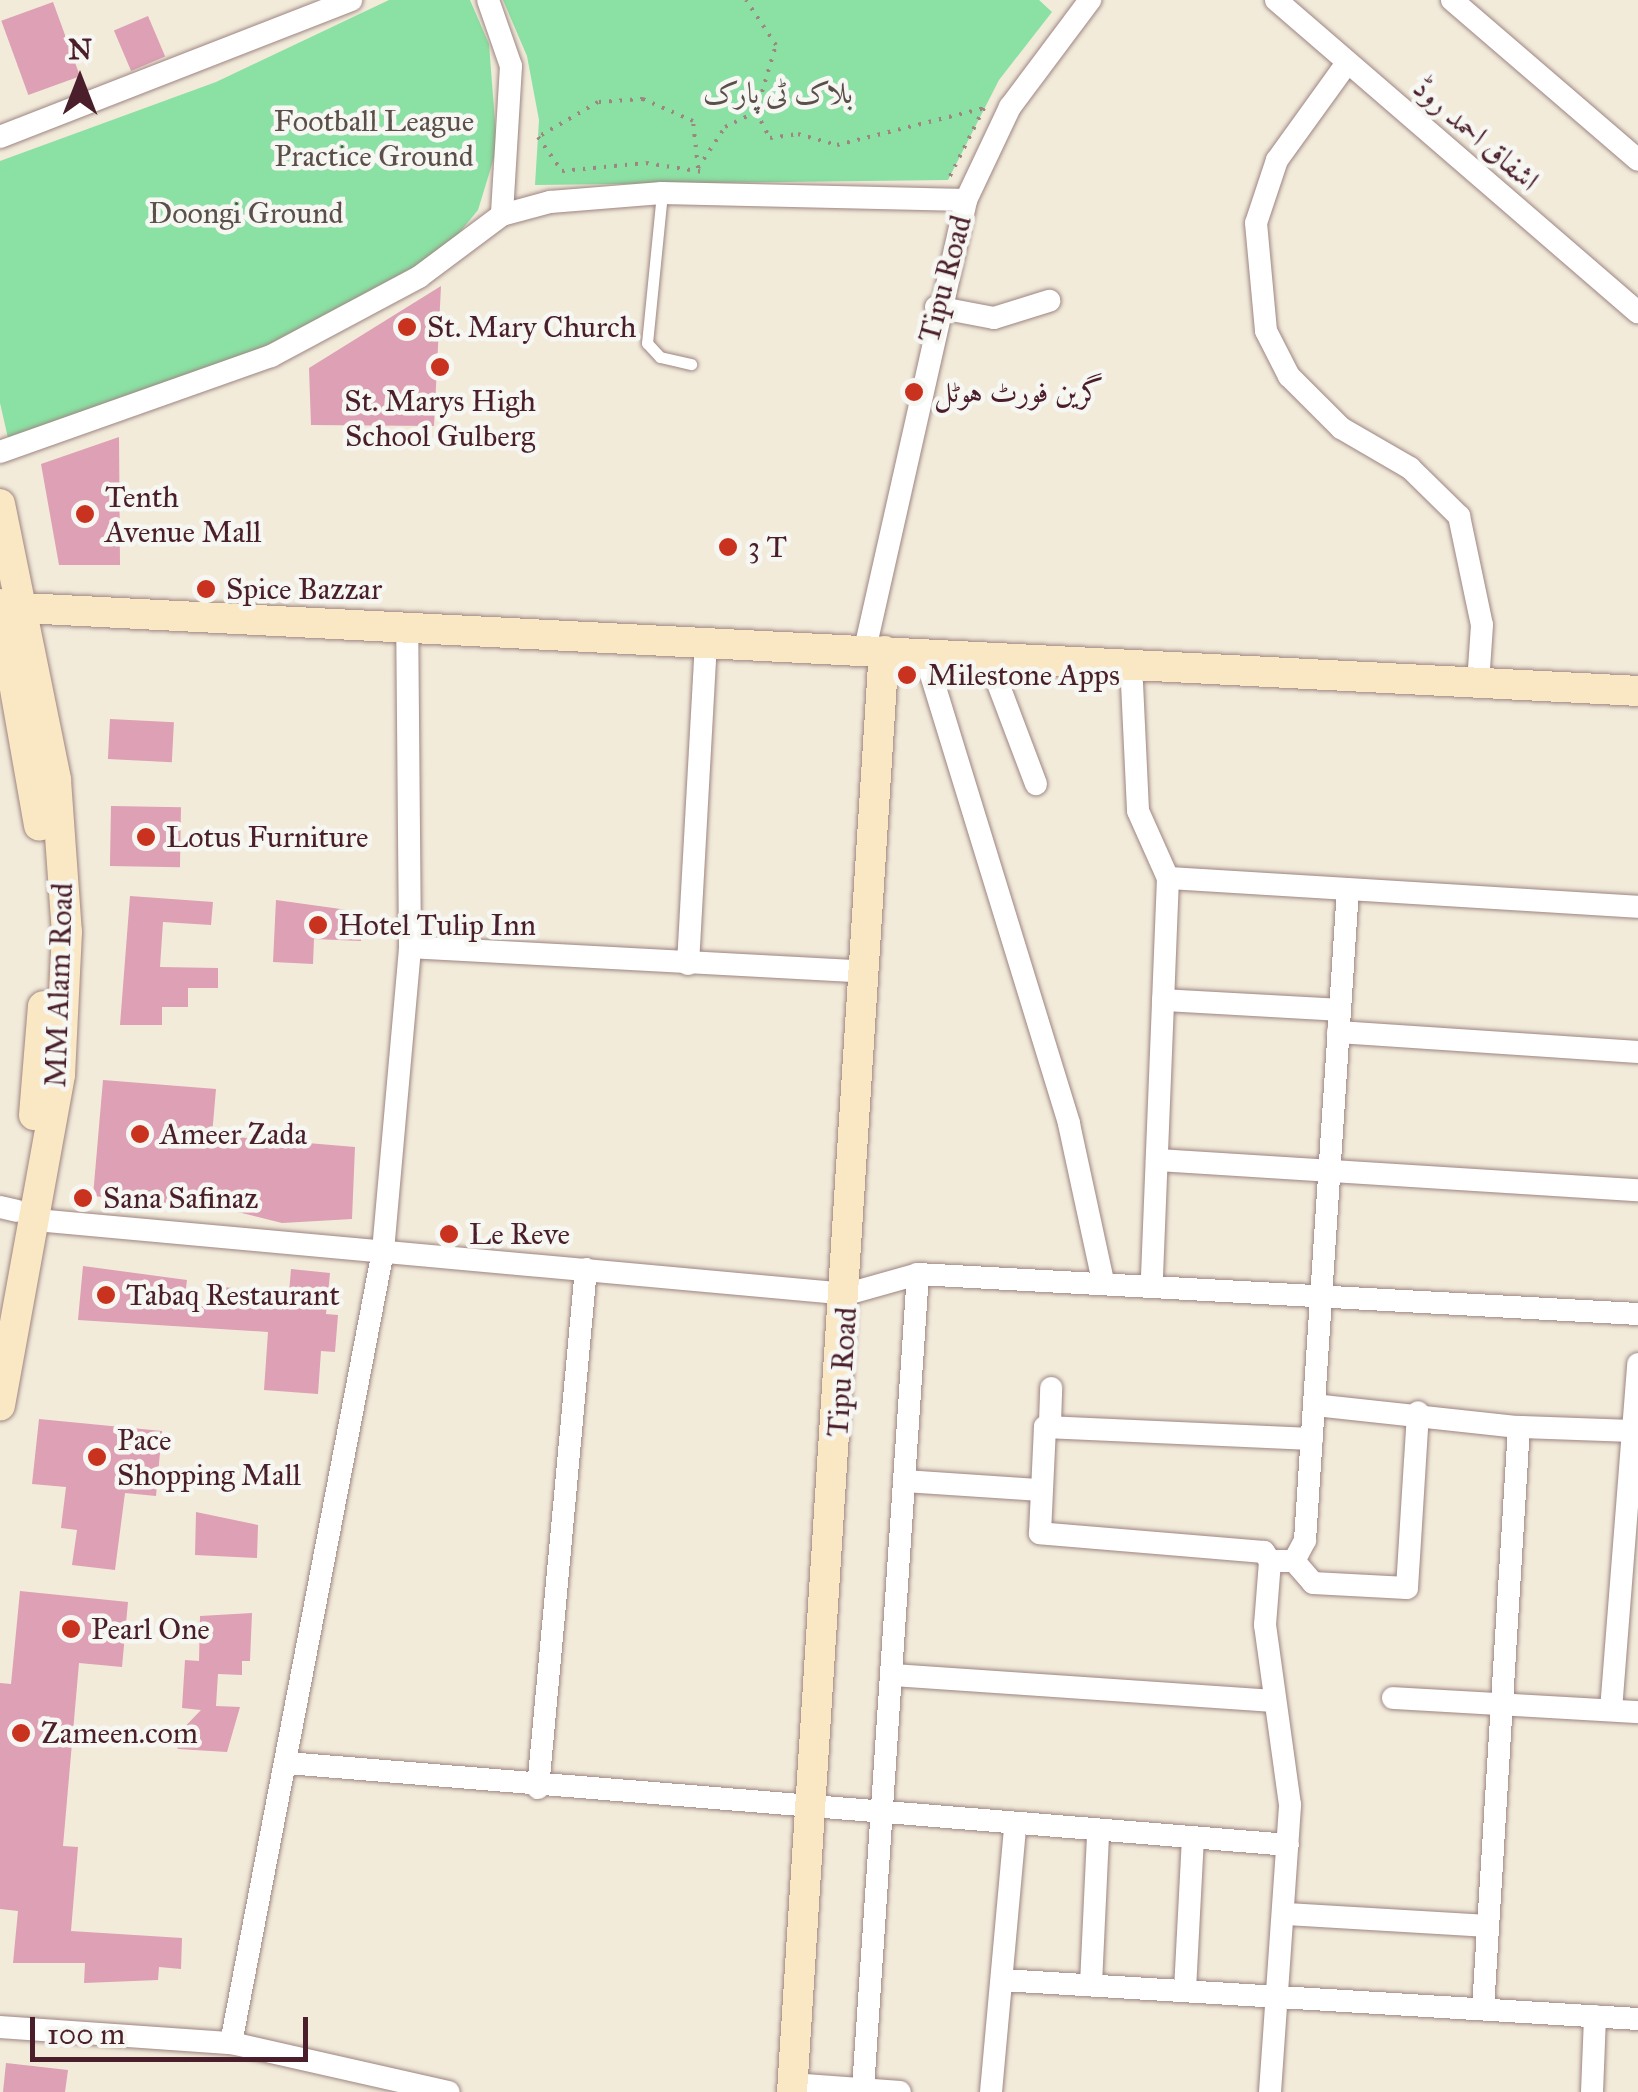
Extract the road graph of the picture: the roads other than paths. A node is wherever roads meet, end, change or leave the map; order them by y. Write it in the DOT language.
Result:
graph roads {
  1 [pos="352,0"];
  2 [pos="488,0"];
  3 [pos="1090,0"];
  4 [pos="1276,0"];
  5 [pos="1452,0"];
  6 [pos="1347,63"];
  7 [pos="0,137"];
  8 [pos="1638,160"];
  9 [pos="662,192"];
  10 [pos="966,200"];
  11 [pos="502,216"];
  12 [pos="1049,301"];
  13 [pos="936,307"];
  14 [pos="1638,312"];
  15 [pos="690,364"];
  16 [pos="0,452"];
  17 [pos="0,504"];
  18 [pos="6,609"];
  19 [pos="408,626"];
  20 [pos="706,639"];
  21 [pos="875,650"];
  22 [pos="925,655"];
  23 [pos="988,657"];
  24 [pos="1131,662"];
  25 [pos="1478,683"];
  26 [pos="1638,691"];
  27 [pos="1036,784"];
  28 [pos="1168,878"];
  29 [pos="1348,888"];
  30 [pos="1638,907"];
  31 [pos="410,948"];
  32 [pos="688,964"];
  33 [pos="865,972"];
  34 [pos="1163,1000"];
  35 [pos="1339,1021"];
  36 [pos="1638,1052"];
  37 [pos="1158,1160"];
  38 [pos="1333,1168"];
  39 [pos="1638,1190"];
  40 [pos="18,1213"];
  41 [pos="383,1251"];
  42 [pos="586,1269"];
  43 [pos="918,1274"];
  44 [pos="1103,1281"];
  45 [pos="1152,1283"];
  46 [pos="847,1294"];
  47 [pos="1324,1294"];
  48 [pos="0,1300"];
  49 [pos="1638,1314"];
  50 [pos="1638,1364"];
  51 [pos="1051,1388"];
  52 [pos="1315,1405"];
  53 [pos="0,1406"];
  54 [pos="1418,1412"];
  55 [pos="1050,1422"];
  56 [pos="1519,1427"];
  57 [pos="1635,1431"];
  58 [pos="1312,1439"];
  59 [pos="904,1481"];
  60 [pos="1038,1490"];
  61 [pos="1270,1560"];
  62 [pos="1294,1562"];
  63 [pos="892,1676"];
  64 [pos="1393,1698"];
  65 [pos="1274,1701"];
  66 [pos="1502,1705"];
  67 [pos="1611,1710"];
  68 [pos="1638,1712"];
  69 [pos="287,1763"];
  70 [pos="538,1788"];
  71 [pos="809,1811"];
  72 [pos="882,1818"];
  73 [pos="1015,1828"];
  74 [pos="1098,1833"];
  75 [pos="1193,1839"];
  76 [pos="1288,1845"];
  77 [pos="1285,1914"];
  78 [pos="1486,1926"];
  79 [pos="1002,1980"];
  80 [pos="1091,1984"];
  81 [pos="1185,1990"];
  82 [pos="1278,1994"];
  83 [pos="1483,2009"];
  84 [pos="1595,2016"];
  85 [pos="1638,2019"];
  86 [pos="0,2027"];
  87 [pos="231,2043"];
  88 [pos="792,2088"];
  89 [pos="863,2089"];
  90 [pos="449,2092"];
  91 [pos="900,2092"];
  92 [pos="990,2092"];
  93 [pos="1270,2092"];
  94 [pos="1592,2092"];
  1 -- 7 [label="street"];
  2 -- 11 [label="street"];
  3 -- 10 [label="street, Tipu Road"];
  4 -- 6 [label="street, اشفاق احمد روڈ"];
  5 -- 8 [label="street"];
  6 -- 14 [label="street, اشفاق احمد روڈ"];
  6 -- 25 [label="street"];
  9 -- 10 [label="street"];
  9 -- 11 [label="street"];
  9 -- 15 [label="lane"];
  10 -- 13 [label="street, Tipu Road"];
  11 -- 16 [label="street"];
  12 -- 13 [label="street"];
  13 -- 21 [label="street, Tipu Road"];
  17 -- 18 [label="street, MM Alam Road"];
  18 -- 19 [label="street"];
  18 -- 40 [label="street, MM Alam Road"];
  19 -- 20 [label="street"];
  19 -- 31 [label="street"];
  20 -- 21 [label="street"];
  20 -- 32 [label="street"];
  21 -- 22 [label="street"];
  21 -- 33 [label="street, Tipu Road"];
  22 -- 23 [label="street"];
  22 -- 44 [label="street"];
  23 -- 24 [label="street"];
  23 -- 27 [label="street"];
  24 -- 25 [label="street"];
  24 -- 28 [label="street"];
  25 -- 26 [label="street"];
  28 -- 29 [label="street"];
  28 -- 34 [label="street"];
  29 -- 30 [label="street"];
  29 -- 35 [label="street"];
  31 -- 32 [label="street"];
  31 -- 41 [label="street"];
  32 -- 33 [label="street"];
  33 -- 46 [label="street, Tipu Road"];
  34 -- 35 [label="street"];
  34 -- 37 [label="street"];
  35 -- 36 [label="street"];
  35 -- 38 [label="street"];
  37 -- 38 [label="street"];
  37 -- 45 [label="street"];
  38 -- 39 [label="street"];
  38 -- 47 [label="street"];
  40 -- 41 [label="street"];
  40 -- 48 [label="street, MM Alam Road"];
  40 -- 53 [label="street, MM Alam Road"];
  41 -- 42 [label="street"];
  41 -- 69 [label="street"];
  42 -- 46 [label="street"];
  42 -- 70 [label="street"];
  43 -- 44 [label="street"];
  43 -- 46 [label="street"];
  43 -- 59 [label="street"];
  44 -- 45 [label="street"];
  45 -- 47 [label="street"];
  46 -- 71 [label="street, Tipu Road"];
  47 -- 49 [label="street"];
  47 -- 52 [label="street"];
  50 -- 57 [label="street"];
  51 -- 55 [label="street"];
  52 -- 54 [label="street"];
  52 -- 58 [label="street"];
  54 -- 56 [label="street"];
  54 -- 62 [label="street"];
  55 -- 58 [label="street"];
  55 -- 60 [label="street"];
  56 -- 57 [label="street"];
  56 -- 66 [label="street"];
  57 -- 67 [label="street"];
  58 -- 62 [label="street"];
  59 -- 60 [label="street"];
  59 -- 63 [label="street"];
  60 -- 61 [label="street"];
  61 -- 62 [label="street"];
  61 -- 65 [label="street"];
  63 -- 65 [label="street"];
  63 -- 72 [label="street"];
  64 -- 66 [label="street"];
  65 -- 76 [label="street"];
  66 -- 67 [label="street"];
  66 -- 78 [label="street"];
  67 -- 68 [label="street"];
  69 -- 70 [label="street"];
  69 -- 87 [label="street"];
  70 -- 71 [label="street"];
  71 -- 72 [label="street"];
  71 -- 88 [label="street, Tipu Road"];
  72 -- 73 [label="street"];
  72 -- 89 [label="street"];
  73 -- 74 [label="street"];
  73 -- 79 [label="street"];
  74 -- 75 [label="street"];
  74 -- 80 [label="street"];
  75 -- 76 [label="street"];
  75 -- 81 [label="street"];
  76 -- 77 [label="street"];
  77 -- 78 [label="street"];
  77 -- 82 [label="street"];
  78 -- 83 [label="street"];
  79 -- 80 [label="street"];
  79 -- 92 [label="street"];
  80 -- 81 [label="street"];
  81 -- 82 [label="street"];
  82 -- 83 [label="street"];
  82 -- 93 [label="street"];
  83 -- 84 [label="street"];
  84 -- 85 [label="street"];
  84 -- 94 [label="street"];
  86 -- 87 [label="street"];
  87 -- 90 [label="street"];
  88 -- 89 [label="street"];
  89 -- 91 [label="street"];
}
